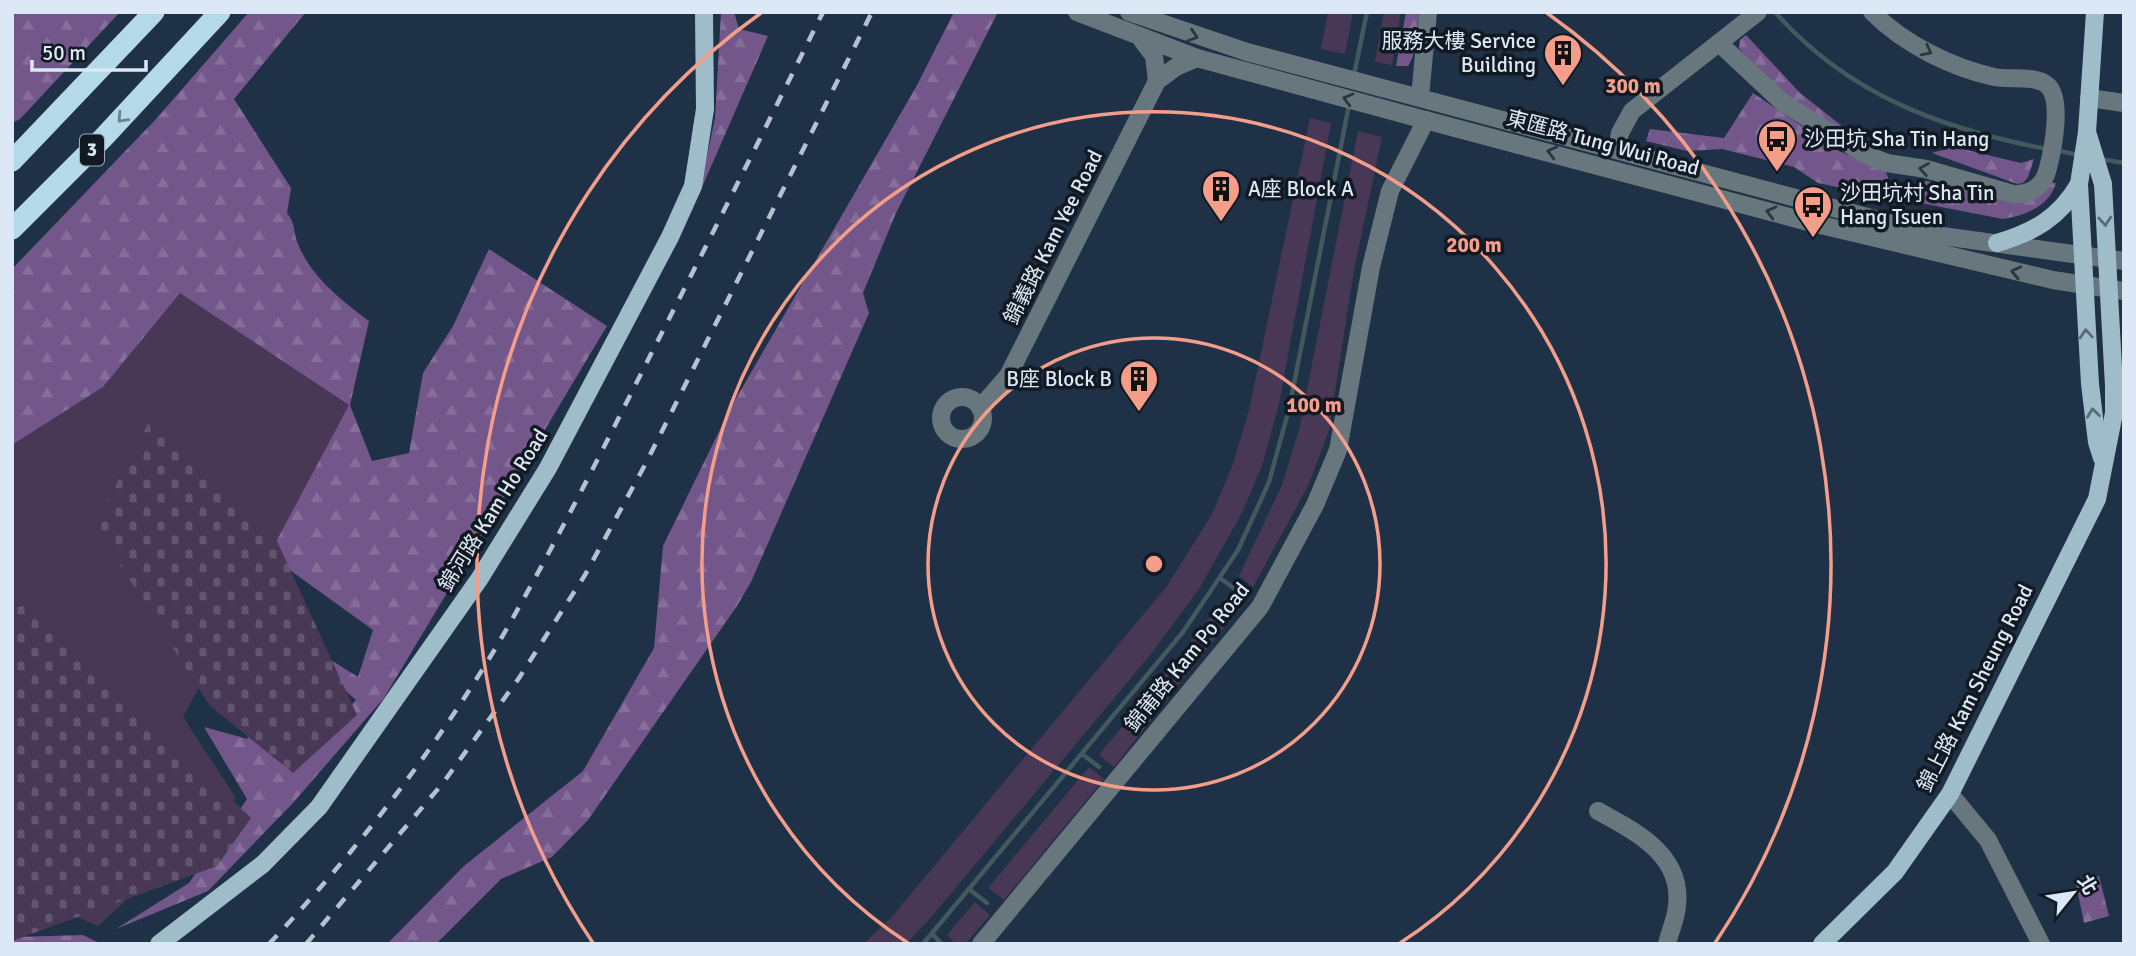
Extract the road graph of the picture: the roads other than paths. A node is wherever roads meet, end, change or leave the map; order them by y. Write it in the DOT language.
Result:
graph roads {
  1 [pos="154,12"];
  2 [pos="220,12"];
  3 [pos="704,12"];
  4 [pos="1077,12"];
  5 [pos="1129,12"];
  6 [pos="1428,12"];
  7 [pos="1758,12"];
  8 [pos="1871,12"];
  9 [pos="2095,12"];
  10 [pos="1142,40"];
  11 [pos="1720,43"];
  12 [pos="1196,58"];
  13 [pos="1157,81"];
  14 [pos="1420,97"];
  15 [pos="2089,98"];
  16 [pos="2124,103"];
  17 [pos="1420,118"];
  18 [pos="2088,126"];
  19 [pos="1617,149"];
  20 [pos="12,161"];
  21 [pos="2079,184"];
  22 [pos="12,229"];
  23 [pos="1997,243"];
  24 [pos="2081,256"];
  25 [pos="2116,260"];
  26 [pos="2083,285"];
  27 [pos="2117,290"];
  28 [pos="2118,341"];
  29 [pos="980,408"];
  30 [pos="2119,412"];
  31 [pos="2104,462"];
  32 [pos="1950,794"];
  33 [pos="1598,811"];
  34 [pos="159,944"];
  35 [pos="981,944"];
  36 [pos="1667,944"];
  37 [pos="1822,944"];
  38 [pos="2041,944"];
  1 -- 20 [label="highway, 3"];
  2 -- 22 [label="highway, 3, one-way"];
  3 -- 34 [label="main road, 錦河路 Kam Ho Road"];
  4 -- 10 [label="street, 東匯路 Tung Wui Road"];
  5 -- 14 [label="street, 東匯路 Tung Wui Road, one-way"];
  6 -- 14 [label="street"];
  7 -- 11 [label="street"];
  8 -- 11 [label="street, one-way"];
  9 -- 15 [label="main road, 錦上路 Kam Sheung Road"];
  10 -- 12 [label="street, 東匯路 Tung Wui Road"];
  10 -- 13 [label="street"];
  11 -- 19 [label="street"];
  12 -- 13 [label="street"];
  17 -- 12 [label="street, 東匯路 Tung Wui Road, one-way"];
  13 -- 29 [label="street, 錦義路 Kam Yee Road"];
  14 -- 19 [label="street, 東匯路 Tung Wui Road"];
  15 -- 16 [label="street"];
  15 -- 18 [label="main road, 錦上路 Kam Sheung Road"];
  26 -- 17 [label="street, 東匯路 Tung Wui Road, one-way"];
  17 -- 35 [label="street, 錦莆路 Kam Po Road"];
  18 -- 21 [label="main road, 錦上路 Kam Sheung Road"];
  18 -- 25 [label="main road, 錦上路 Kam Sheung Road, one-way"];
  19 -- 23 [label="street, 東匯路 Tung Wui Road"];
  21 -- 23 [label="main road"];
  21 -- 24 [label="main road, 錦上路 Kam Sheung Road"];
  23 -- 24 [label="street, 東匯路 Tung Wui Road"];
  24 -- 25 [label="street, 東匯路 Tung Wui Road"];
  24 -- 26 [label="main road, 錦上路 Kam Sheung Road"];
  25 -- 27 [label="main road, 錦上路 Kam Sheung Road"];
  26 -- 27 [label="street, 東匯路 Tung Wui Road"];
  31 -- 26 [label="main road, 錦上路 Kam Sheung Road, one-way"];
  27 -- 28 [label="main road, 錦上路 Kam Sheung Road"];
  28 -- 30 [label="main road, 錦上路 Kam Sheung Road"];
  30 -- 31 [label="main road, 錦上路 Kam Sheung Road"];
  31 -- 32 [label="main road, 錦上路 Kam Sheung Road"];
  32 -- 37 [label="main road, 錦上路 Kam Sheung Road"];
  32 -- 38 [label="street"];
  33 -- 36 [label="street"];
}
